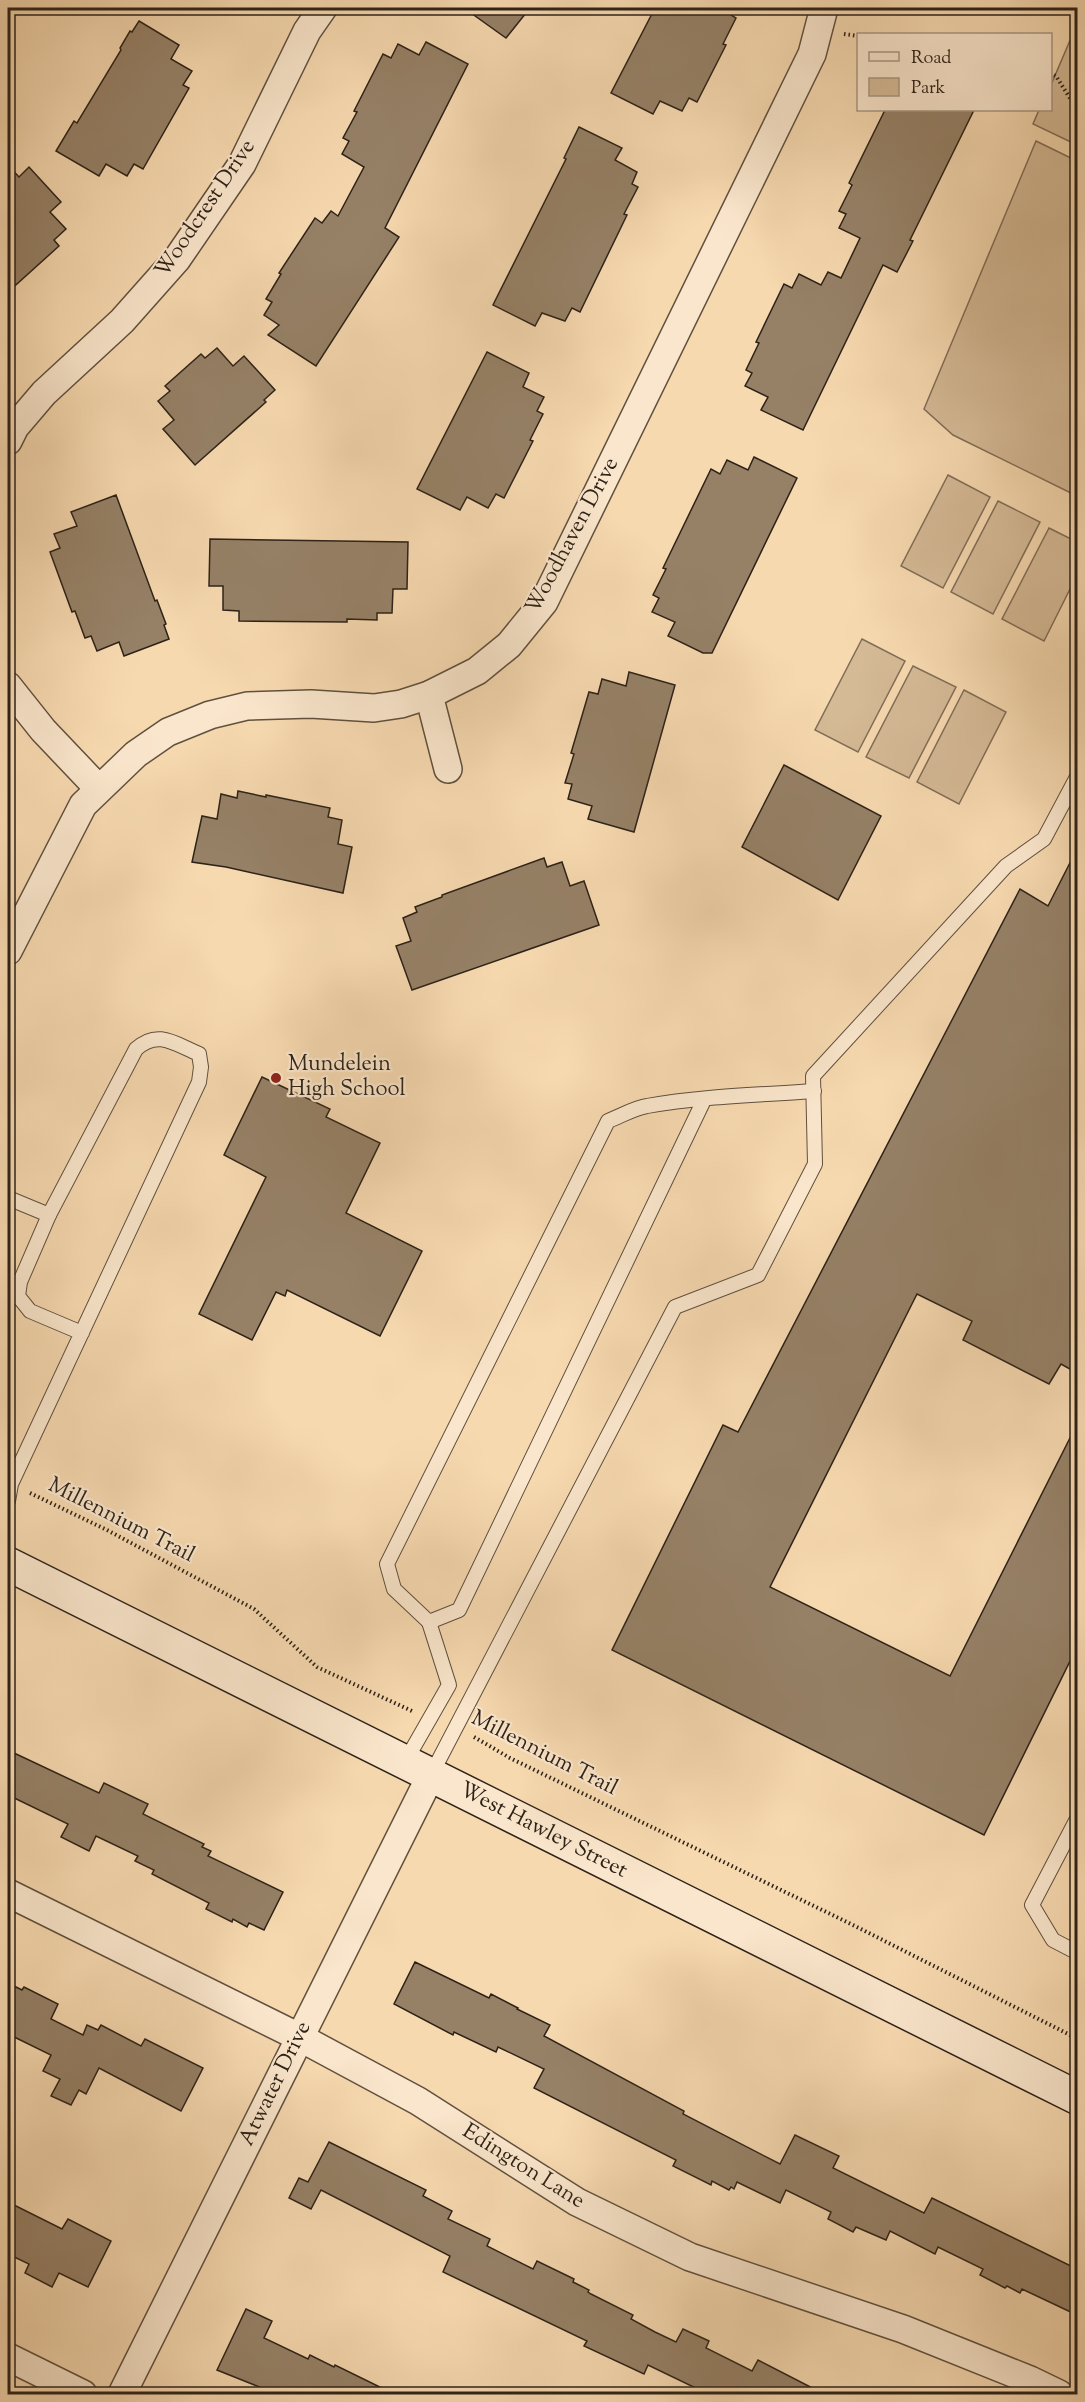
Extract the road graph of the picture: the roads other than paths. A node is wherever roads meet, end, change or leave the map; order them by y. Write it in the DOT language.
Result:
graph roads {
  1 [pos="323,8"];
  2 [pos="824,8"];
  3 [pos="8,441"];
  4 [pos="8,686"];
  5 [pos="429,695"];
  6 [pos="448,769"];
  7 [pos="1077,776"];
  8 [pos="99,789"];
  9 [pos="8,951"];
  10 [pos="814,1091"];
  11 [pos="704,1100"];
  12 [pos="8,1198"];
  13 [pos="49,1215"];
  14 [pos="82,1333"];
  15 [pos="8,1501"];
  16 [pos="8,1564"];
  17 [pos="429,1622"];
  18 [pos="418,1768"];
  19 [pos="1077,1817"];
  20 [pos="8,1893"];
  21 [pos="1077,1953"];
  22 [pos="299,2037"];
  23 [pos="1077,2098"];
  24 [pos="8,2357"];
  25 [pos="82,2394"];
  26 [pos="122,2394"];
  27 [pos="1059,2394"];
  1 -- 3 [label="street, Woodcrest Drive"];
  2 -- 5 [label="street, Woodhaven Drive"];
  4 -- 8 [label="street"];
  5 -- 6 [label="street"];
  5 -- 8 [label="street, Woodhaven Drive"];
  7 -- 10 [label="lane"];
  8 -- 9 [label="street, Woodhaven Drive"];
  10 -- 11 [label="lane"];
  10 -- 18 [label="lane"];
  11 -- 17 [label="lane"];
  11 -- 17 [label="lane"];
  12 -- 13 [label="lane"];
  13 -- 14 [label="lane"];
  13 -- 14 [label="lane"];
  14 -- 15 [label="lane"];
  16 -- 18 [label="street, West Hawley Street"];
  17 -- 18 [label="lane"];
  18 -- 22 [label="street, Atwater Drive"];
  18 -- 23 [label="street, West Hawley Street"];
  19 -- 21 [label="lane"];
  20 -- 22 [label="street, Edington Lane"];
  22 -- 26 [label="street, Atwater Drive"];
  22 -- 27 [label="street, Edington Lane"];
  24 -- 25 [label="street"];
}
